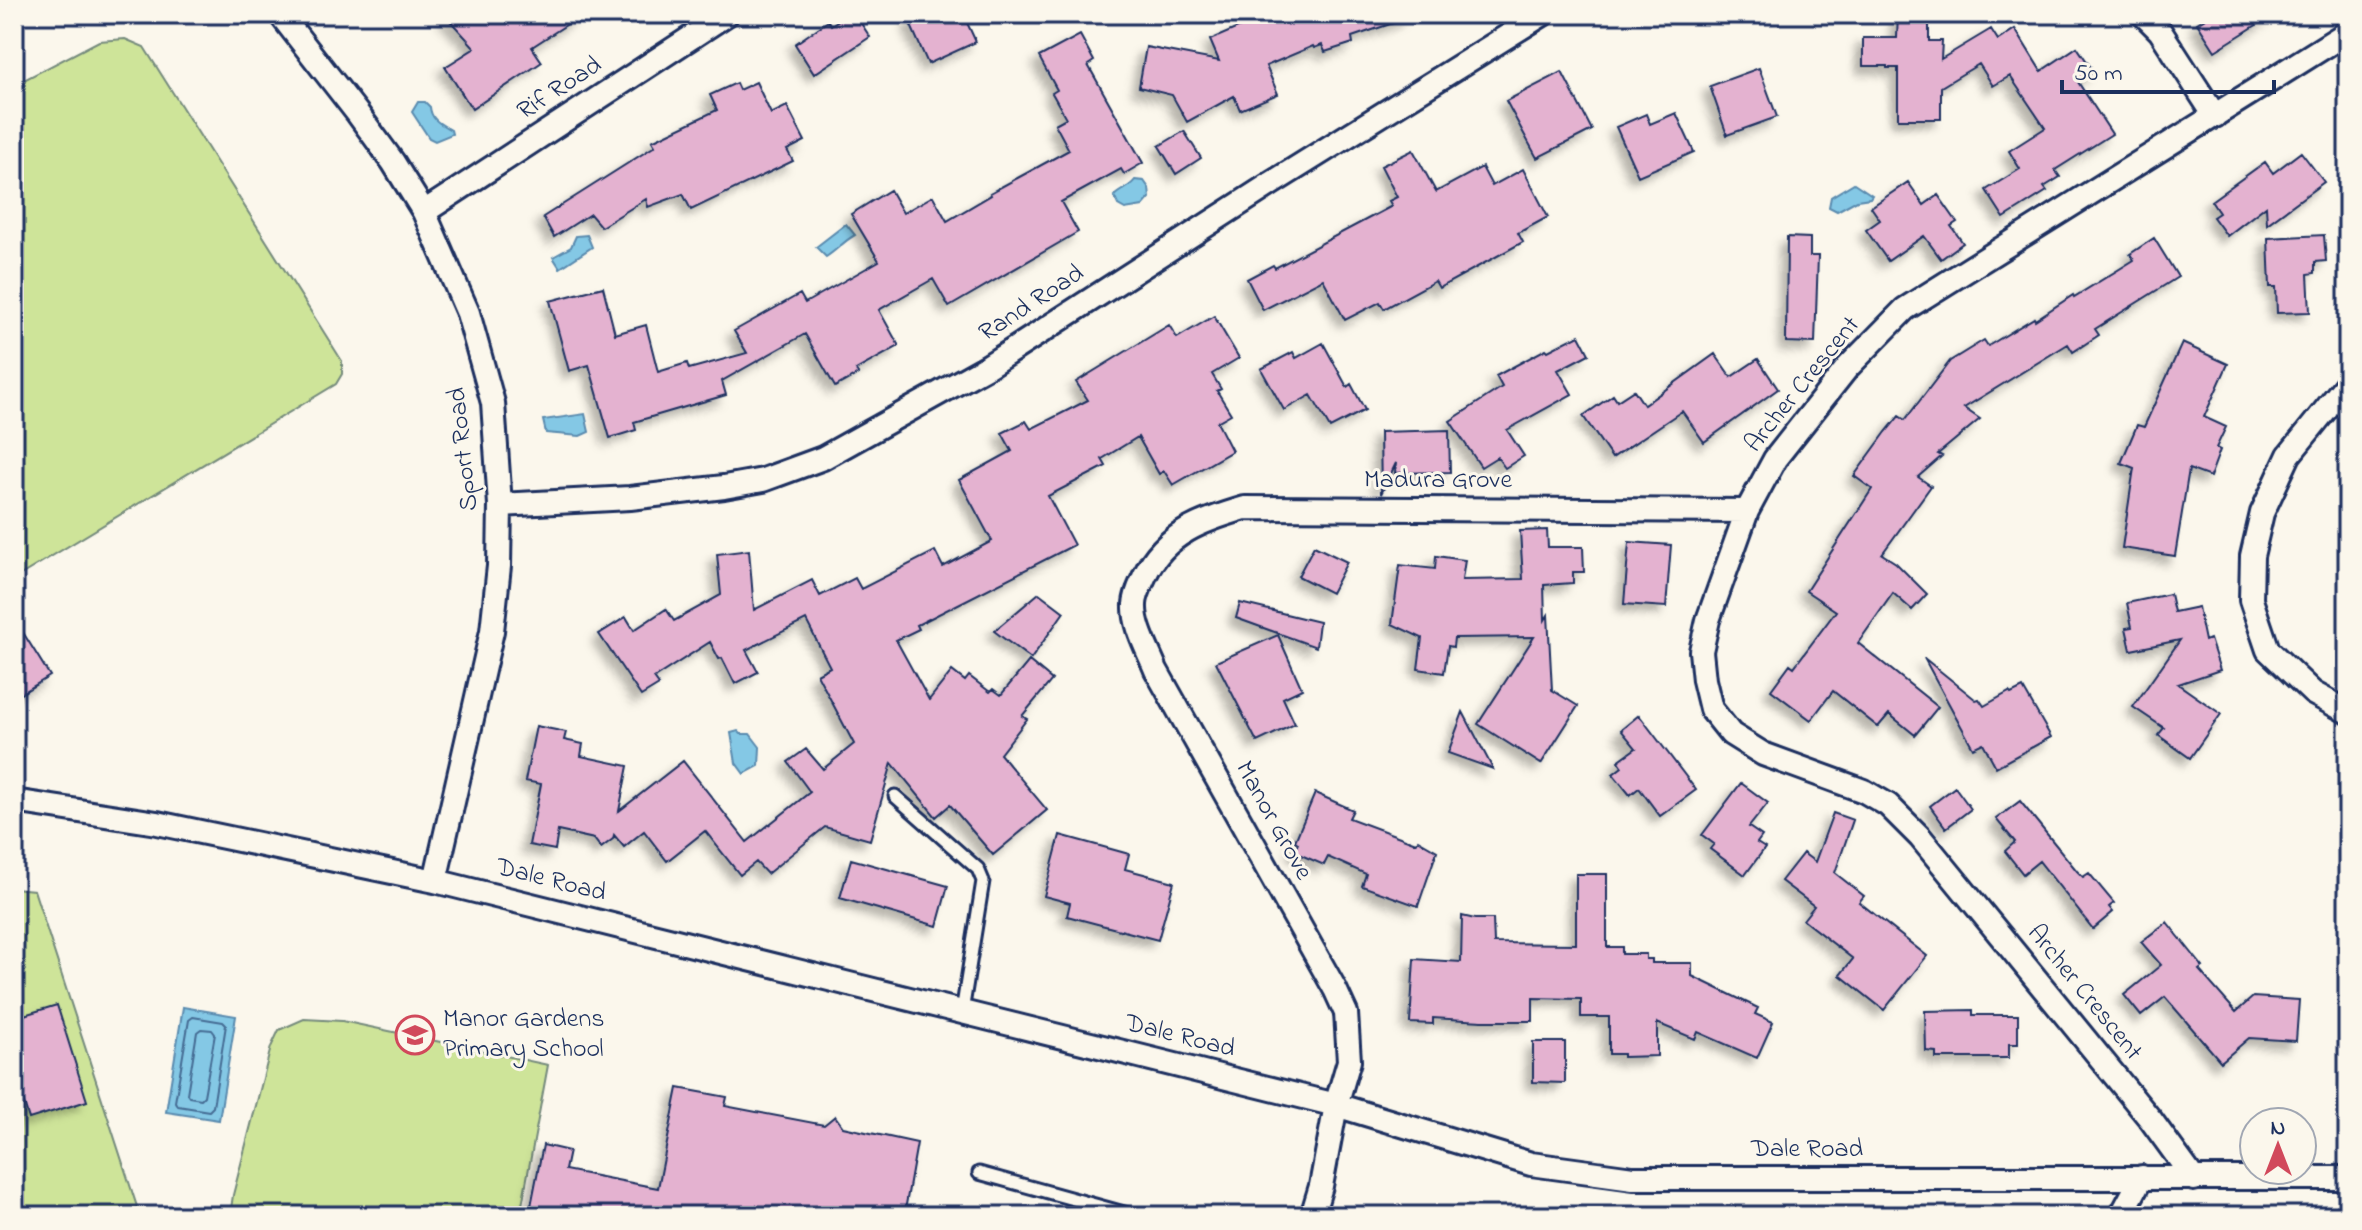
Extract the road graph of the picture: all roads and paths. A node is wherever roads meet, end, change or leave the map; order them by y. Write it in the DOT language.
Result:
graph roads {
  1 [pos="280,14"];
  2 [pos="727,14"];
  3 [pos="1543,14"];
  4 [pos="2143,14"];
  5 [pos="2348,32"];
  6 [pos="2215,116"];
  7 [pos="424,212"];
  8 [pos="2348,382"];
  9 [pos="500,505"];
  10 [pos="1747,511"];
  11 [pos="1149,567"];
  12 [pos="2348,712"];
  13 [pos="895,796"];
  14 [pos="14,801"];
  15 [pos="435,881"];
  16 [pos="962,1012"];
  17 [pos="1336,1105"];
  18 [pos="979,1173"];
  19 [pos="2142,1177"];
  20 [pos="2348,1178"];
  21 [pos="2194,1179"];
  22 [pos="1135,1216"];
  23 [pos="1312,1216"];
  24 [pos="2121,1216"];
  1 -- 7 [label="street, Sport Road"];
  2 -- 7 [label="street, Rif Road"];
  3 -- 9 [label="street, Rand Road"];
  4 -- 6 [label="street"];
  5 -- 6 [label="street, Archer Crescent"];
  6 -- 10 [label="street, Archer Crescent"];
  7 -- 9 [label="street, Sport Road"];
  8 -- 12 [label="street"];
  9 -- 15 [label="street, Sport Road"];
  10 -- 11 [label="street, Madura Grove"];
  10 -- 21 [label="street, Archer Crescent"];
  11 -- 17 [label="street, Manor Grove"];
  13 -- 16 [label="lane"];
  14 -- 15 [label="street, Dale Road"];
  15 -- 16 [label="street, Dale Road"];
  16 -- 17 [label="street, Dale Road"];
  17 -- 19 [label="street, Dale Road"];
  17 -- 23 [label="street, Manor Grove"];
  18 -- 22 [label="lane"];
  19 -- 21 [label="street, Dale Road"];
  19 -- 24 [label="street"];
  20 -- 21 [label="street, Dale Road"];
}
